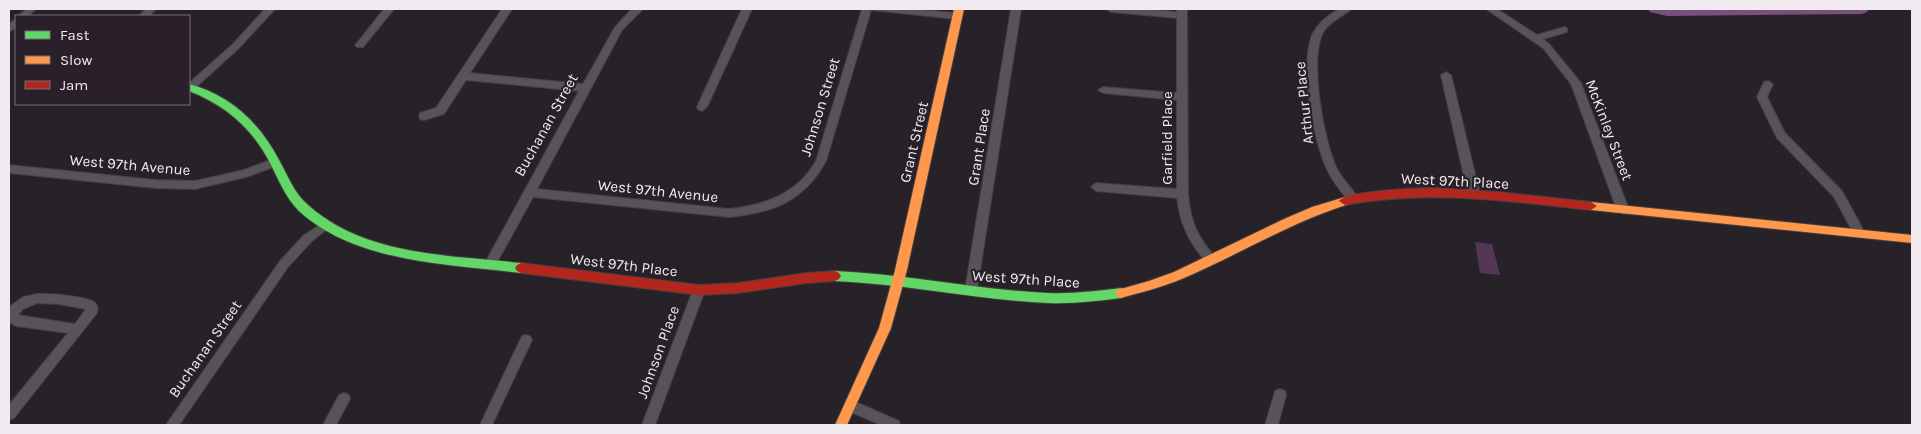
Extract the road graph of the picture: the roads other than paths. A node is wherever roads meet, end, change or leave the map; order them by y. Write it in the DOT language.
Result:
graph roads {
  1 [pos="270,9"];
  2 [pos="389,9"];
  3 [pos="507,9"];
  4 [pos="638,9"];
  5 [pos="747,9"];
  6 [pos="867,9"];
  7 [pos="875,9"];
  8 [pos="1016,9"];
  9 [pos="1111,9"];
  10 [pos="1346,9"];
  11 [pos="1491,9"];
  12 [pos="958,12"];
  13 [pos="1182,12"];
  14 [pos="1564,30"];
  15 [pos="1536,38"];
  16 [pos="360,44"];
  17 [pos="1446,75"];
  18 [pos="462,76"];
  19 [pos="1768,84"];
  20 [pos="190,87"];
  21 [pos="585,88"];
  22 [pos="1103,90"];
  23 [pos="1182,97"];
  24 [pos="702,108"];
  25 [pos="424,116"];
  26 [pos="275,162"];
  27 [pos="9,169"];
  28 [pos="1096,187"];
  29 [pos="528,192"];
  30 [pos="1182,194"];
  31 [pos="1474,194"];
  32 [pos="1353,199"];
  33 [pos="782,200"];
  34 [pos="1624,210"];
  35 [pos="325,226"];
  36 [pos="1859,233"];
  37 [pos="1912,239"];
  38 [pos="1210,259"];
  39 [pos="491,263"];
  40 [pos="898,282"];
  41 [pos="699,290"];
  42 [pos="971,290"];
  43 [pos="78,329"];
  44 [pos="526,340"];
  45 [pos="1280,395"];
  46 [pos="344,399"];
  47 [pos="851,406"];
  48 [pos="9,414"];
  49 [pos="172,425"];
  50 [pos="329,425"];
  51 [pos="486,425"];
  52 [pos="648,425"];
  53 [pos="841,425"];
  54 [pos="894,425"];
  55 [pos="1271,425"];
  1 -- 20 [label="street"];
  2 -- 16 [label="street"];
  3 -- 18 [label="street"];
  4 -- 21 [label="street, Buchanan Street"];
  5 -- 24 [label="street"];
  6 -- 33 [label="street, Johnson Street"];
  7 -- 12 [label="street"];
  8 -- 42 [label="street, Grant Place"];
  9 -- 13 [label="street"];
  10 -- 32 [label="street, Arthur Place"];
  11 -- 15 [label="street, McKinley Street"];
  12 -- 40 [label="street, Grant Street"];
  13 -- 23 [label="street, Garfield Place"];
  14 -- 15 [label="street"];
  15 -- 34 [label="street, McKinley Street"];
  17 -- 31 [label="street"];
  18 -- 21 [label="street"];
  18 -- 25 [label="street"];
  19 -- 36 [label="street"];
  20 -- 26 [label="street, West 97th Place"];
  21 -- 29 [label="street, Buchanan Street"];
  22 -- 23 [label="street"];
  23 -- 30 [label="street, Garfield Place"];
  26 -- 27 [label="street, West 97th Avenue"];
  26 -- 35 [label="street, West 97th Place"];
  28 -- 30 [label="street"];
  29 -- 33 [label="street, West 97th Avenue"];
  29 -- 39 [label="street, Buchanan Street"];
  30 -- 38 [label="street, Garfield Place"];
  31 -- 32 [label="street, West 97th Place"];
  31 -- 34 [label="street, West 97th Place"];
  32 -- 38 [label="street, West 97th Place"];
  34 -- 36 [label="street, West 97th Place"];
  35 -- 39 [label="street, West 97th Place"];
  35 -- 49 [label="street, Buchanan Street"];
  36 -- 37 [label="street, West 97th Place"];
  38 -- 42 [label="street, West 97th Place"];
  39 -- 41 [label="street, West 97th Place"];
  40 -- 41 [label="street, West 97th Place"];
  40 -- 42 [label="street, West 97th Place"];
  40 -- 47 [label="street, Grant Street"];
  41 -- 52 [label="street, Johnson Place"];
  43 -- 43 [label="street"];
  43 -- 48 [label="street"];
  44 -- 51 [label="street"];
  45 -- 55 [label="street"];
  46 -- 50 [label="street"];
  47 -- 53 [label="street, Grant Street"];
  47 -- 54 [label="street"];
}
